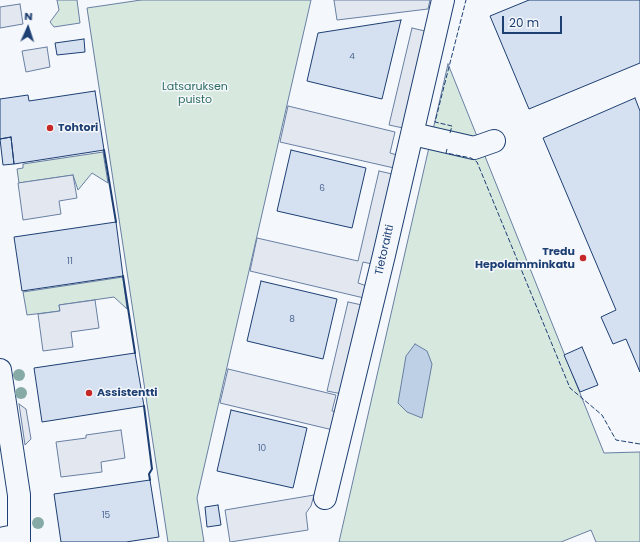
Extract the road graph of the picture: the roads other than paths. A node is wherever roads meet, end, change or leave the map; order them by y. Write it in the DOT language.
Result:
graph roads {
  1 [pos="443,0"];
  2 [pos="413,134"];
  3 [pos="494,141"];
  4 [pos="0,370"];
  5 [pos="325,498"];
  6 [pos="13,539"];
  1 -- 2 [label="street, Tietoraitti"];
  2 -- 3 [label="street"];
  2 -- 5 [label="street, Tietoraitti"];
  4 -- 6 [label="street"];
}
